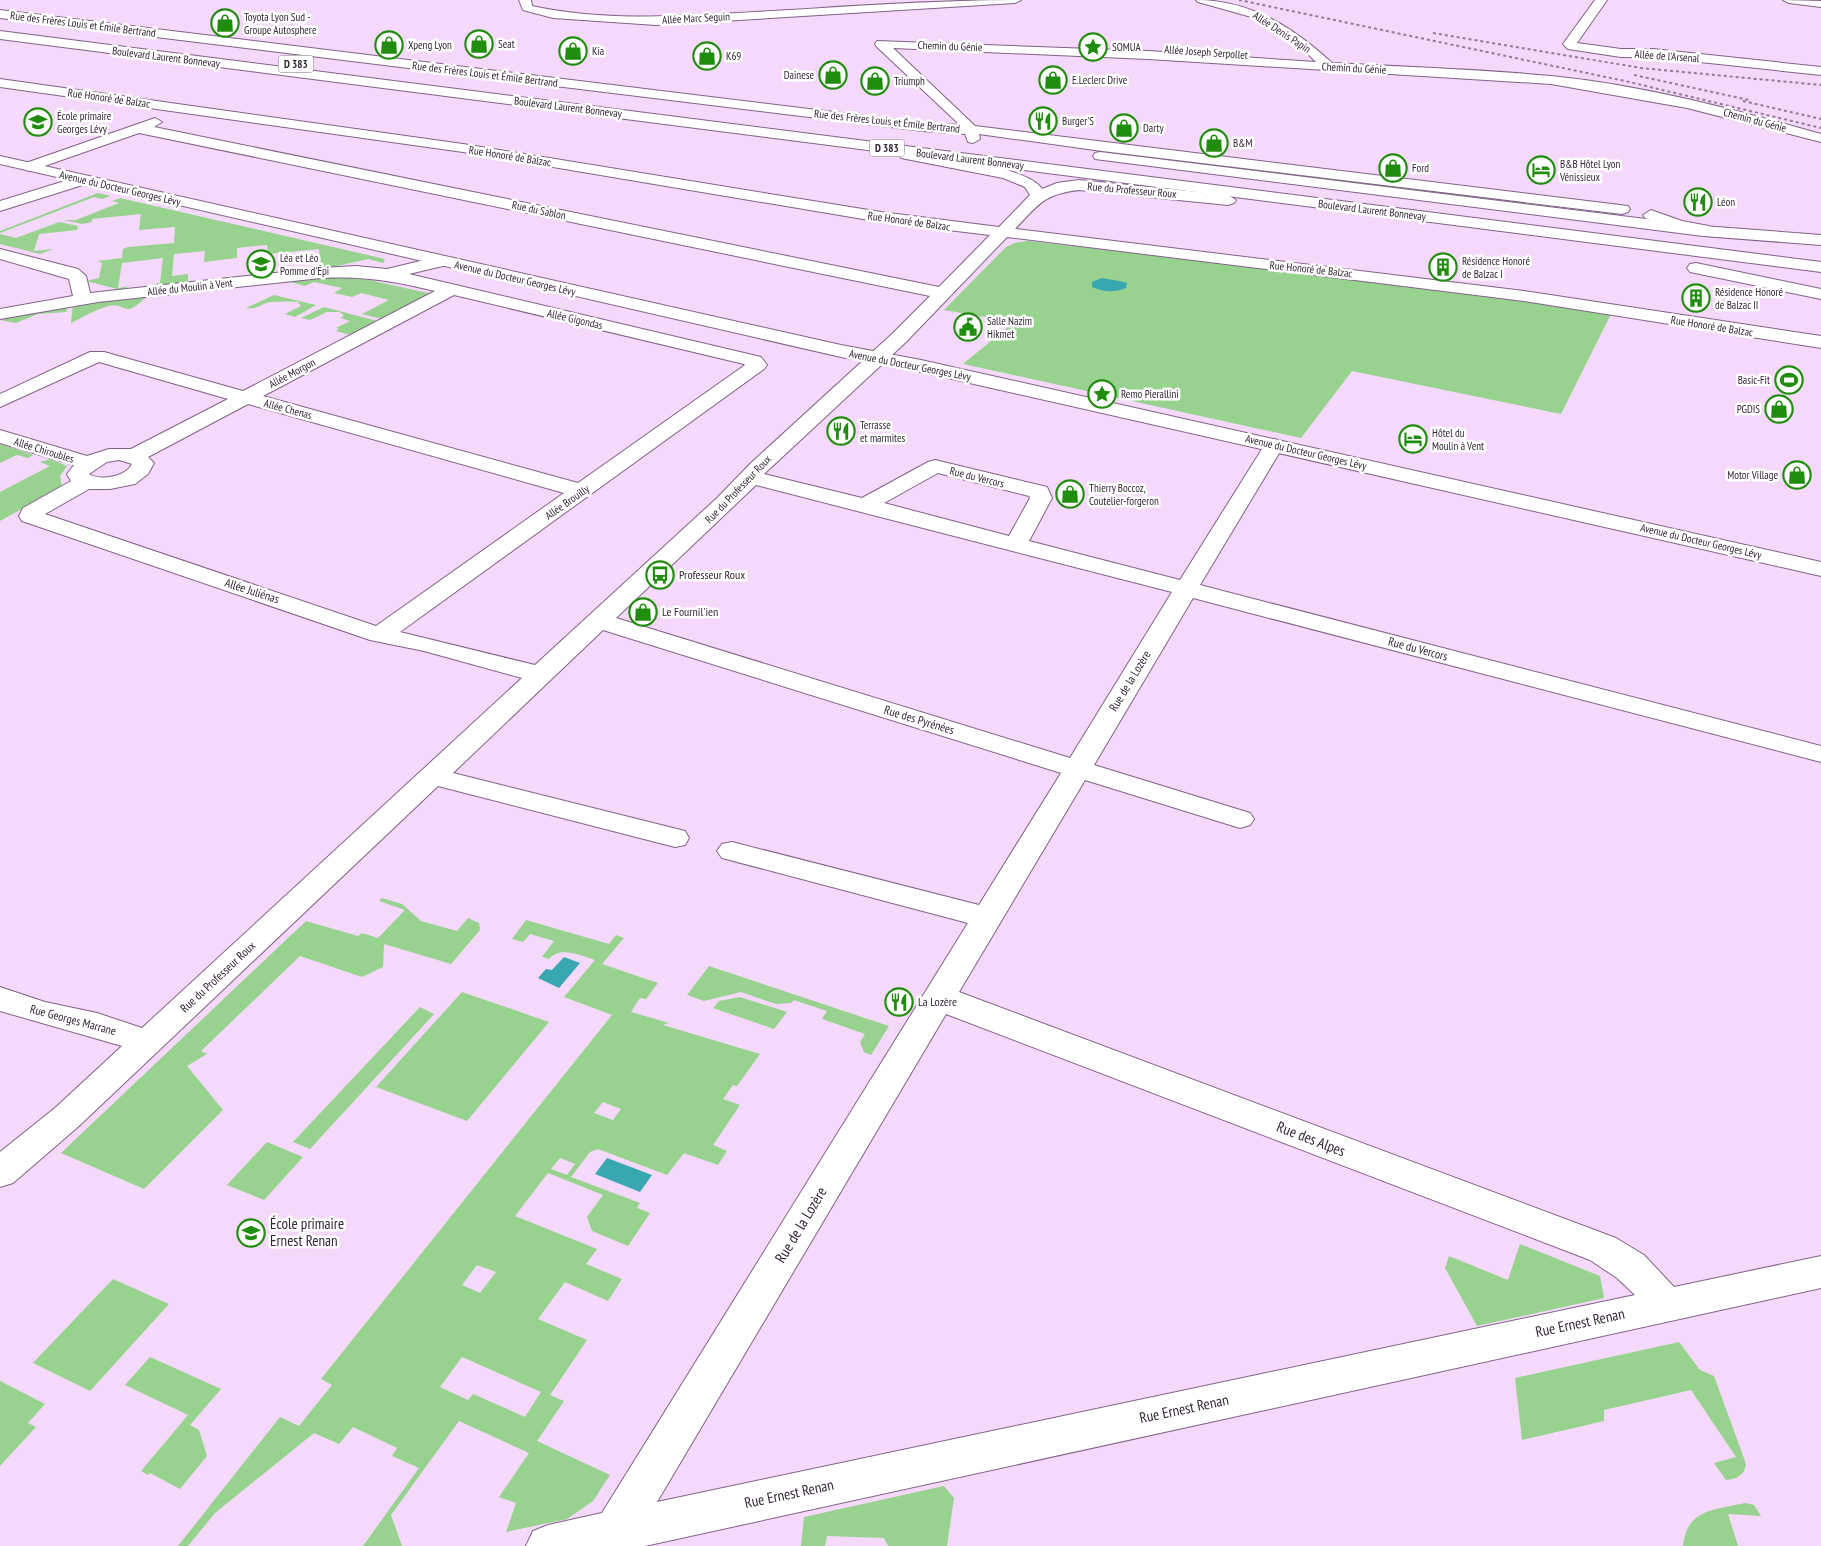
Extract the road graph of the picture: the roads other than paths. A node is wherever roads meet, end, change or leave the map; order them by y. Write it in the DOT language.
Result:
graph roads {
  1 [pos="1015,0"];
  2 [pos="1202,0"];
  3 [pos="1601,0"];
  4 [pos="1789,0"];
  5 [pos="526,4"];
  6 [pos="862,4"];
  7 [pos="1821,4"];
  8 [pos="0,14"];
  9 [pos="0,22"];
  10 [pos="0,27"];
  11 [pos="880,32"];
  12 [pos="61,34"];
  13 [pos="0,35"];
  14 [pos="0,41"];
  15 [pos="1324,62"];
  16 [pos="252,68"];
  17 [pos="1821,72"];
  18 [pos="0,83"];
  19 [pos="532,94"];
  20 [pos="189,109"];
  21 [pos="137,128"];
  22 [pos="972,135"];
  23 [pos="1821,138"];
  24 [pos="824,140"];
  25 [pos="906,156"];
  26 [pos="0,160"];
  27 [pos="28,167"];
  28 [pos="84,180"];
  29 [pos="1038,196"];
  30 [pos="1228,200"];
  31 [pos="0,206"];
  32 [pos="1004,234"];
  33 [pos="1742,235"];
  34 [pos="1795,238"];
  35 [pos="1821,239"];
  36 [pos="1821,244"];
  37 [pos="402,252"];
  38 [pos="0,254"];
  39 [pos="1773,255"];
  40 [pos="1821,255"];
  41 [pos="441,261"];
  42 [pos="1682,266"];
  43 [pos="1821,267"];
  44 [pos="387,274"];
  45 [pos="1821,283"];
  46 [pos="450,290"];
  47 [pos="942,293"];
  48 [pos="1821,294"];
  49 [pos="83,299"];
  50 [pos="0,314"];
  51 [pos="1821,342"];
  52 [pos="876,358"];
  53 [pos="754,369"];
  54 [pos="245,399"];
  55 [pos="0,401"];
  56 [pos="0,436"];
  57 [pos="1274,445"];
  58 [pos="134,456"];
  59 [pos="87,472"];
  60 [pos="751,477"];
  61 [pos="582,491"];
  62 [pos="866,505"];
  63 [pos="1015,545"];
  64 [pos="1821,569"];
  65 [pos="1186,589"];
  66 [pos="599,621"];
  67 [pos="379,635"];
  68 [pos="542,675"];
  69 [pos="1821,754"];
  70 [pos="1077,769"];
  71 [pos="431,776"];
  72 [pos="1240,819"];
  73 [pos="675,838"];
  74 [pos="732,851"];
  75 [pos="986,917"];
  76 [pos="940,997"];
  77 [pos="0,999"];
  78 [pos="147,1042"];
  79 [pos="0,1173"];
  80 [pos="1821,1272"];
  81 [pos="1666,1305"];
  82 [pos="615,1532"];
  83 [pos="548,1546"];
  1 -- 6 [label="main road"];
  2 -- 15 [label="main road, Allée Denis Papin"];
  3 -- 17 [label="main road, Allée de l'Arsenal"];
  4 -- 7 [label="main road"];
  5 -- 6 [label="main road, Allée Marc Seguin"];
  6 -- 11 [label="main road"];
  8 -- 22 [label="main road, Rue des Frères Louis et Émile Bertrand"];
  9 -- 12 [label="main road"];
  10 -- 12 [label="main road, Boulevard Laurent Bonnevay / D 383"];
  11 -- 15 [label="main road, Chemin du Génie"];
  11 -- 22 [label="main road"];
  12 -- 19 [label="main road, Boulevard Laurent Bonnevay / D 383"];
  13 -- 16 [label="main road, Boulevard Laurent Bonnevay / D 383"];
  14 -- 16 [label="main road"];
  15 -- 23 [label="main road, Chemin du Génie"];
  16 -- 24 [label="main road, Boulevard Laurent Bonnevay / D 383"];
  18 -- 20 [label="main road, Rue Honoré de Balzac"];
  19 -- 22 [label="main road"];
  19 -- 39 [label="main road, Boulevard Laurent Bonnevay / D 383"];
  20 -- 21 [label="main road"];
  20 -- 32 [label="main road, Rue Honoré de Balzac"];
  21 -- 27 [label="main road"];
  21 -- 47 [label="main road, Rue du Sablon"];
  22 -- 33 [label="main road"];
  22 -- 33 [label="main road"];
  24 -- 25 [label="main road"];
  24 -- 39 [label="main road, Boulevard Laurent Bonnevay / D 383"];
  25 -- 29 [label="main road"];
  25 -- 30 [label="main road"];
  26 -- 27 [label="main road, Avenue du Docteur Georges Lévy"];
  27 -- 28 [label="main road, Avenue du Docteur Georges Lévy"];
  28 -- 31 [label="main road"];
  28 -- 37 [label="main road, Avenue du Docteur Georges Lévy"];
  29 -- 30 [label="main road, Rue du Professeur Roux"];
  29 -- 32 [label="main road, Rue du Professeur Roux"];
  30 -- 42 [label="main road"];
  32 -- 47 [label="main road, Rue du Professeur Roux"];
  32 -- 51 [label="main road, Rue Honoré de Balzac"];
  33 -- 34 [label="main road"];
  34 -- 35 [label="main road"];
  34 -- 36 [label="main road"];
  37 -- 41 [label="main road, Avenue du Docteur Georges Lévy"];
  37 -- 44 [label="main road"];
  38 -- 49 [label="main road"];
  39 -- 40 [label="main road, Boulevard Laurent Bonnevay / D 383"];
  39 -- 43 [label="main road, Boulevard Laurent Bonnevay / D 383"];
  41 -- 44 [label="main road, Allée du Moulin à Vent"];
  41 -- 52 [label="main road, Avenue du Docteur Georges Lévy"];
  42 -- 45 [label="main road"];
  42 -- 48 [label="main road"];
  44 -- 46 [label="main road, Allée Gigondas"];
  44 -- 49 [label="main road, Allée du Moulin à Vent"];
  46 -- 53 [label="main road, Allée Gigondas"];
  46 -- 54 [label="main road, Allée Morgon"];
  47 -- 52 [label="main road, Rue du Professeur Roux"];
  49 -- 50 [label="main road, Allée du Moulin à Vent"];
  52 -- 57 [label="main road, Avenue du Docteur Georges Lévy"];
  52 -- 60 [label="main road, Rue du Professeur Roux"];
  53 -- 61 [label="main road, Allée Brouilly"];
  54 -- 55 [label="main road, Allée Chenas"];
  54 -- 58 [label="main road, Allée Morgon"];
  54 -- 61 [label="main road, Allée Chenas"];
  56 -- 59 [label="main road, Allée Chiroubles"];
  57 -- 64 [label="main road, Avenue du Docteur Georges Lévy"];
  57 -- 65 [label="main road, Rue de la Lozère"];
  58 -- 59 [label="main road, Allée Juliénas"];
  59 -- 67 [label="main road, Allée Juliénas"];
  60 -- 62 [label="main road, Rue du Vercors"];
  60 -- 66 [label="main road, Rue du Professeur Roux"];
  61 -- 67 [label="main road, Allée Brouilly"];
  62 -- 63 [label="main road, Rue du Vercors"];
  62 -- 63 [label="main road, Rue du Vercors"];
  63 -- 65 [label="main road, Rue du Vercors"];
  65 -- 69 [label="main road, Rue du Vercors"];
  65 -- 70 [label="main road, Rue de la Lozère"];
  66 -- 68 [label="main road, Rue du Professeur Roux"];
  66 -- 70 [label="main road, Rue des Pyrénées"];
  67 -- 68 [label="main road, Allée Juliénas"];
  68 -- 71 [label="main road, Rue du Professeur Roux"];
  70 -- 72 [label="main road, Rue des Pyrénées"];
  70 -- 75 [label="main road, Rue de la Lozère"];
  71 -- 73 [label="main road"];
  71 -- 78 [label="main road, Rue du Professeur Roux"];
  74 -- 75 [label="main road"];
  75 -- 76 [label="main road, Rue de la Lozère"];
  76 -- 81 [label="main road, Rue des Alpes"];
  76 -- 82 [label="main road, Rue de la Lozère"];
  77 -- 78 [label="main road, Rue Georges Marrane"];
  78 -- 79 [label="main road, Rue du Professeur Roux"];
  80 -- 81 [label="main road, Rue Ernest Renan"];
  81 -- 82 [label="main road, Rue Ernest Renan"];
  82 -- 83 [label="main road, Rue Ernest Renan"];
}
